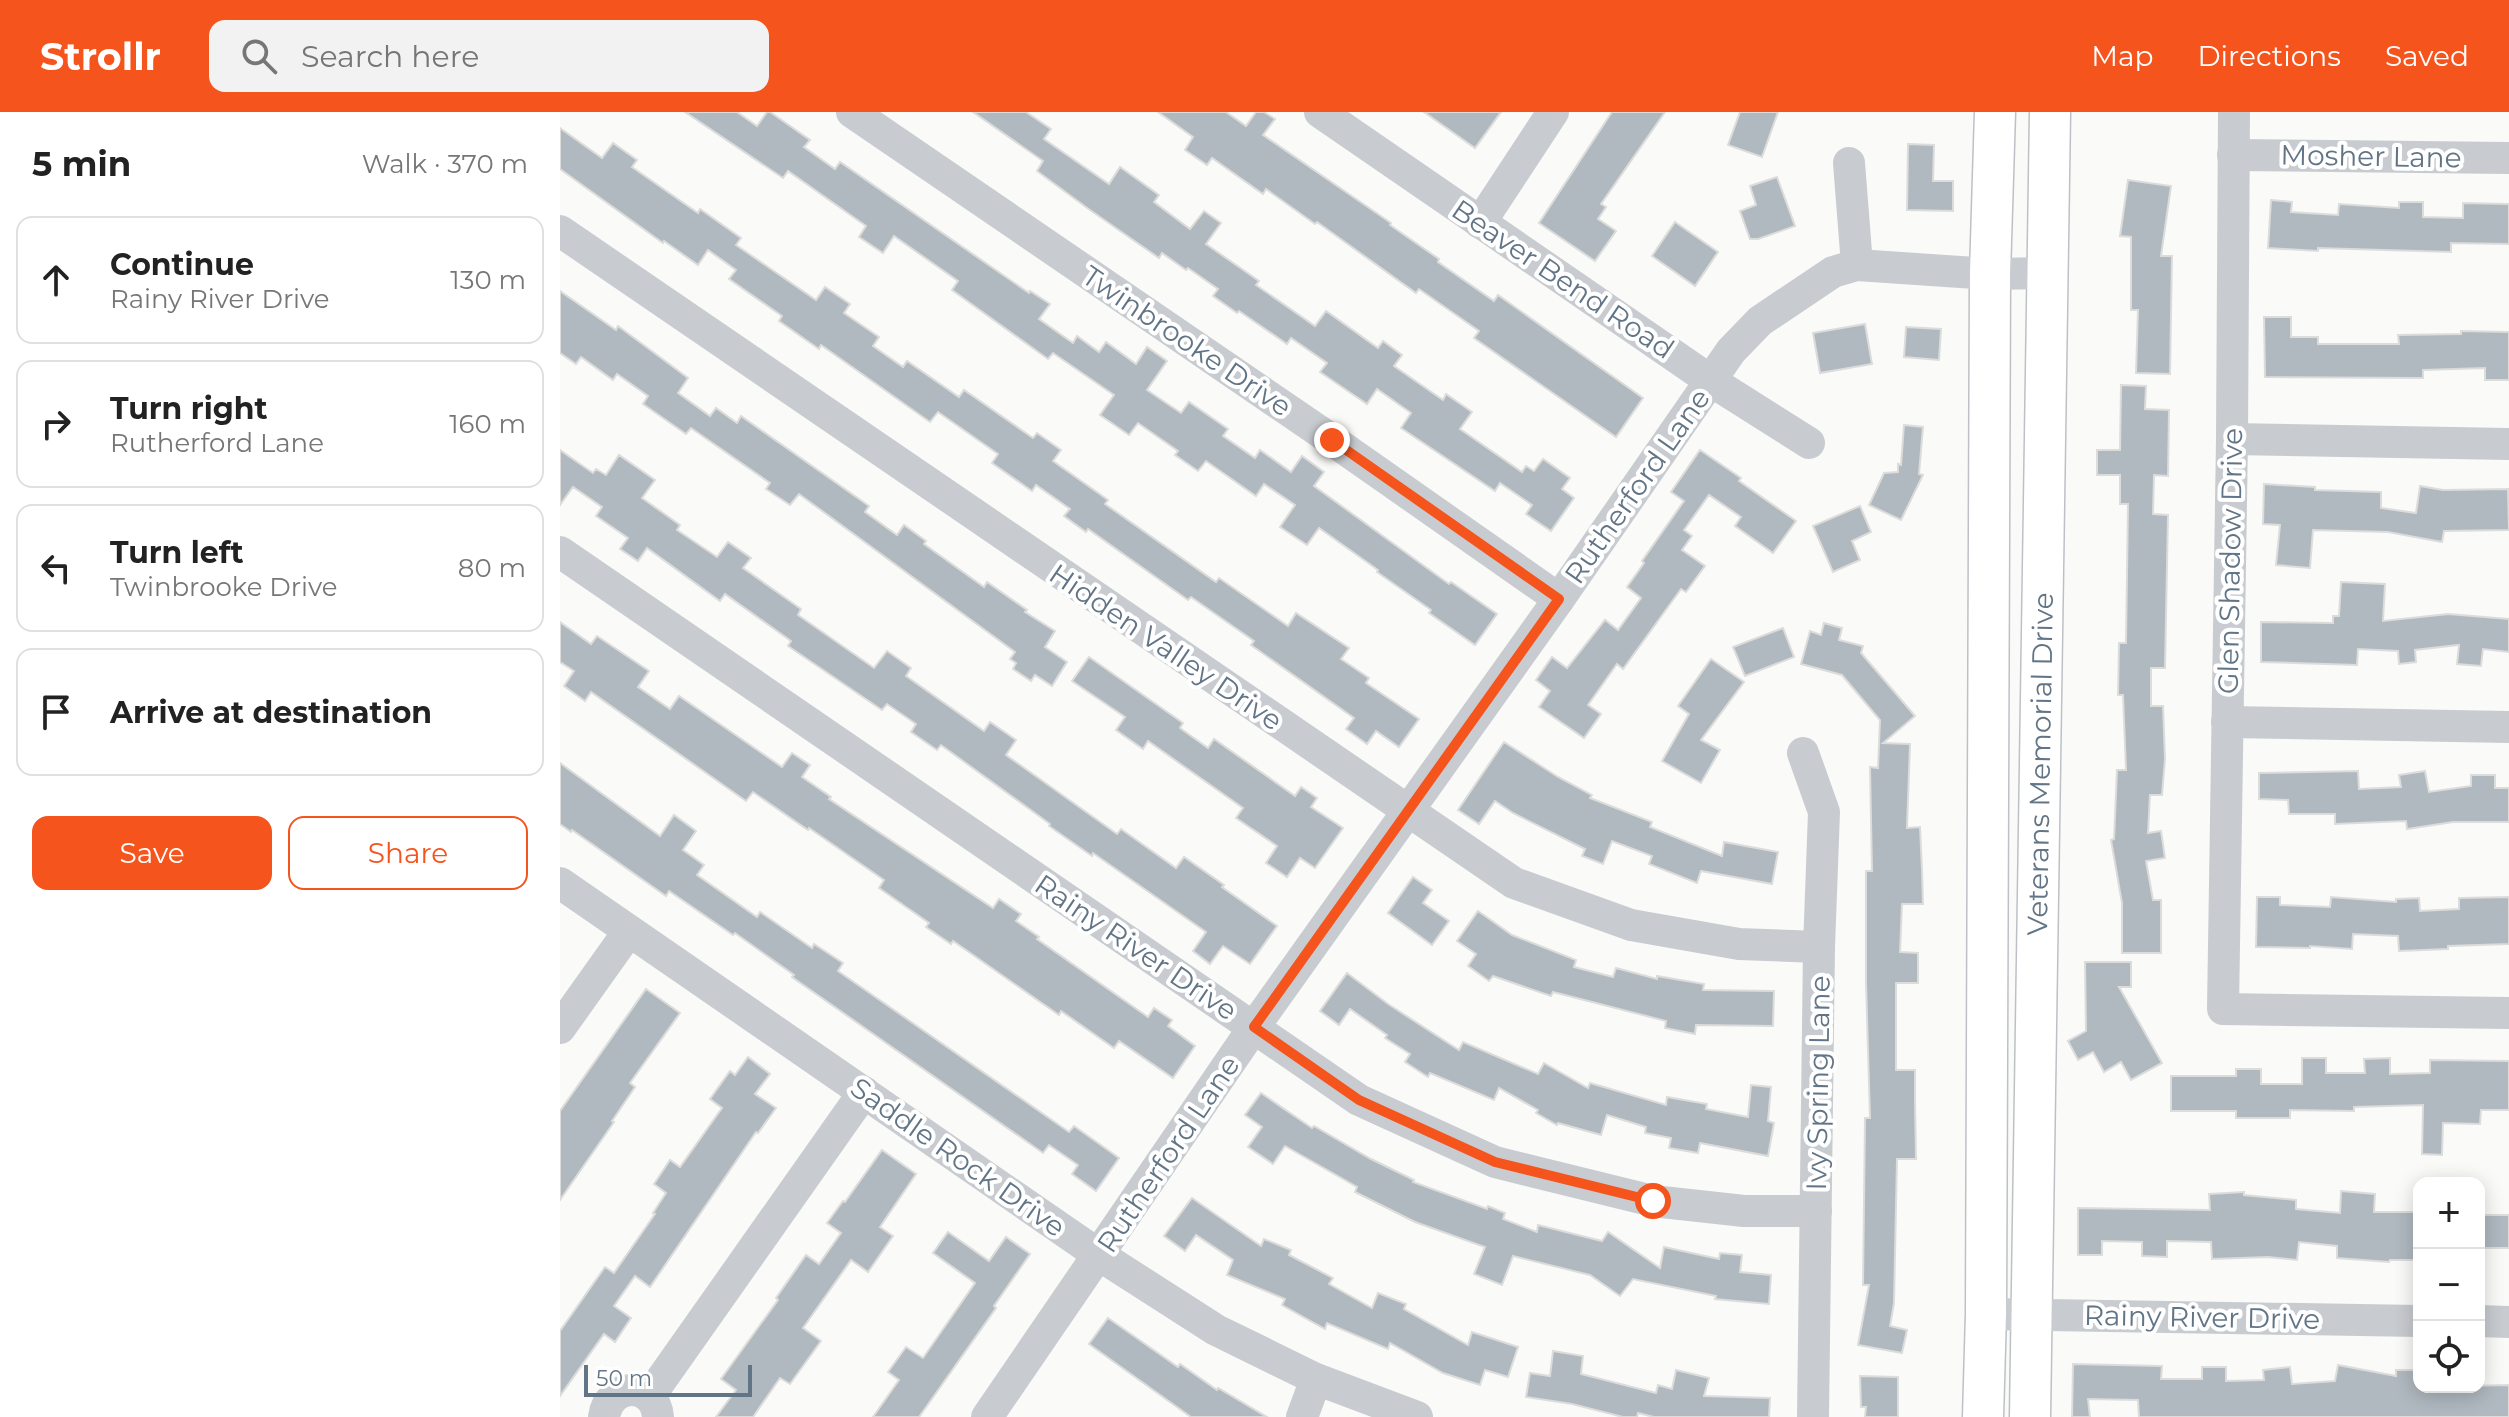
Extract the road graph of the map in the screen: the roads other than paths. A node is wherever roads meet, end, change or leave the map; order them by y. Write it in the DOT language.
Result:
graph roads {
  1 [pos="852,112"];
  2 [pos="1320,112"];
  3 [pos="1553,112"];
  4 [pos="1995,112"];
  5 [pos="2050,112"];
  6 [pos="2234,112"];
  7 [pos="2233,155"];
  8 [pos="2509,158"];
  9 [pos="1849,163"];
  10 [pos="1480,223"];
  11 [pos="560,231"];
  12 [pos="1857,265"];
  13 [pos="2047,273"];
  14 [pos="1990,274"];
  15 [pos="1711,381"];
  16 [pos="2232,439"];
  17 [pos="1809,443"];
  18 [pos="2509,444"];
  19 [pos="560,552"];
  20 [pos="1559,599"];
  21 [pos="2227,722"];
  22 [pos="2509,727"];
  23 [pos="1803,753"];
  24 [pos="2039,787"];
  25 [pos="1986,788"];
  26 [pos="1406,811"];
  27 [pos="560,883"];
  28 [pos="629,931"];
  29 [pos="1819,947"];
  30 [pos="2509,1013"];
  31 [pos="1254,1027"];
  32 [pos="560,1028"];
  33 [pos="864,1092"];
  34 [pos="1816,1211"];
  35 [pos="1099,1255"];
  36 [pos="1986,1314"];
  37 [pos="2032,1315"];
  38 [pos="2413,1321"];
  39 [pos="2485,1321"];
  40 [pos="2509,1322"];
  41 [pos="1316,1379"];
  42 [pos="654,1407"];
  43 [pos="604,1417"];
  44 [pos="987,1417"];
  45 [pos="1302,1417"];
  46 [pos="1417,1417"];
  47 [pos="1813,1417"];
  48 [pos="1983,1417"];
  49 [pos="2030,1417"];
  1 -- 20 [label="street, Twinbrooke Drive"];
  2 -- 10 [label="street, Beaver Bend Road"];
  3 -- 10 [label="street"];
  4 -- 14 [label="main road, Veterans Memorial Drive"];
  5 -- 13 [label="main road, Veterans Memorial Drive"];
  6 -- 7 [label="street, Glen Shadow Drive"];
  7 -- 8 [label="street, Mosher Lane"];
  7 -- 16 [label="street, Glen Shadow Drive"];
  9 -- 12 [label="street"];
  10 -- 15 [label="street, Beaver Bend Road"];
  11 -- 26 [label="street, Hidden Valley Drive"];
  12 -- 14 [label="street, Rutherford Lane"];
  12 -- 15 [label="street, Rutherford Lane"];
  13 -- 14 [label="street, Rutherford Lane"];
  13 -- 24 [label="main road, Veterans Memorial Drive"];
  14 -- 25 [label="main road, Veterans Memorial Drive"];
  15 -- 17 [label="street, Beaver Bend Road"];
  15 -- 20 [label="street, Rutherford Lane"];
  16 -- 18 [label="street"];
  16 -- 21 [label="street, Glen Shadow Drive"];
  19 -- 31 [label="street, Rainy River Drive"];
  20 -- 26 [label="street, Rutherford Lane"];
  21 -- 22 [label="street"];
  21 -- 30 [label="street, Glen Shadow Drive"];
  23 -- 29 [label="street, Ivy Spring Lane"];
  24 -- 25 [label="main road"];
  24 -- 37 [label="main road, Veterans Memorial Drive"];
  25 -- 36 [label="main road, Veterans Memorial Drive"];
  26 -- 29 [label="street, Hidden Valley Drive"];
  26 -- 31 [label="street, Rutherford Lane"];
  27 -- 28 [label="street, Saddle Rock Drive"];
  28 -- 32 [label="street"];
  28 -- 33 [label="street, Saddle Rock Drive"];
  29 -- 34 [label="street, Ivy Spring Lane"];
  31 -- 34 [label="street, Rainy River Drive"];
  31 -- 35 [label="street, Rutherford Lane"];
  33 -- 35 [label="street, Saddle Rock Drive"];
  33 -- 42 [label="street"];
  34 -- 47 [label="street, Ivy Spring Lane"];
  35 -- 41 [label="street, Saddle Rock Drive"];
  35 -- 44 [label="street, Rutherford Lane"];
  36 -- 37 [label="street, Rainy River Drive"];
  36 -- 48 [label="main road, Veterans Memorial Drive"];
  37 -- 38 [label="street, Rainy River Drive"];
  37 -- 49 [label="main road, Veterans Memorial Drive"];
  39 -- 40 [label="street"];
  41 -- 45 [label="street"];
  41 -- 46 [label="street, Saddle Rock Drive"];
  42 -- 43 [label="street"];
}
